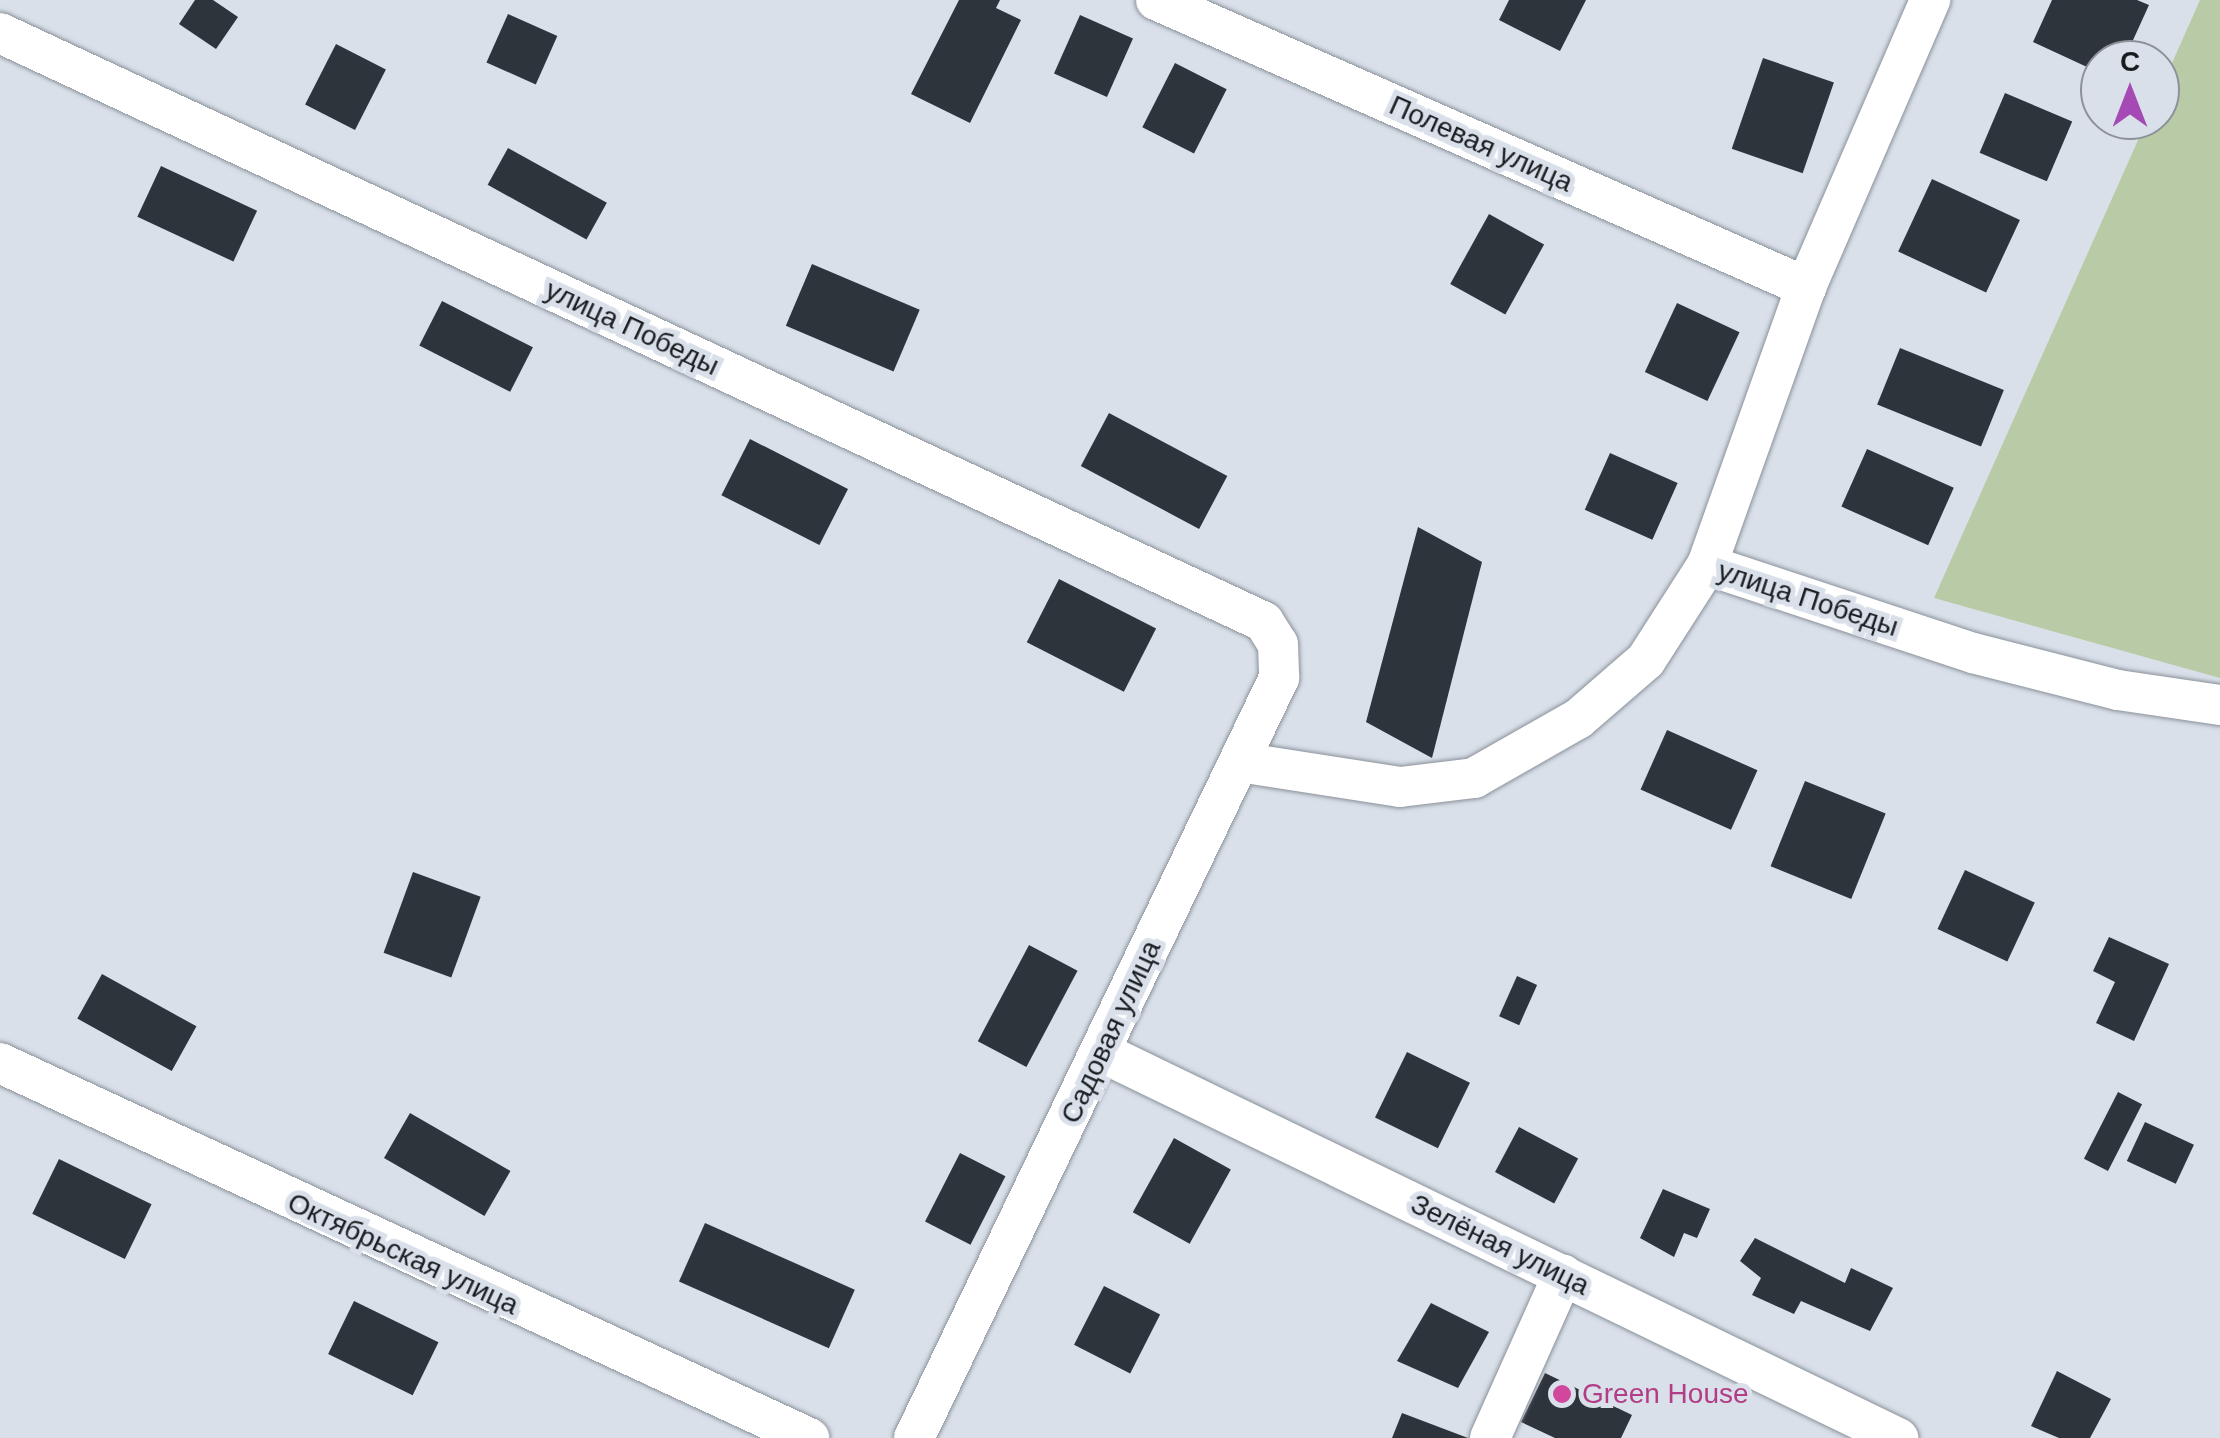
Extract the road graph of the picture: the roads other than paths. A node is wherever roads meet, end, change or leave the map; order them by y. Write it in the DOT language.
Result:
graph roads {
  1 [pos="1156,0"];
  2 [pos="1930,0"];
  3 [pos="0,33"];
  4 [pos="1806,287"];
  5 [pos="1707,565"];
  6 [pos="1264,622"];
  7 [pos="2220,705"];
  8 [pos="1239,762"];
  9 [pos="1101,1052"];
  10 [pos="0,1064"];
  11 [pos="1563,1276"];
  12 [pos="809,1438"];
  13 [pos="914,1438"];
  14 [pos="1490,1438"];
  15 [pos="1898,1438"];
  1 -- 4 [label="street, Полевая улица"];
  2 -- 4 [label="street"];
  3 -- 6 [label="street, улица Победы"];
  4 -- 5 [label="street"];
  5 -- 7 [label="street, улица Победы"];
  5 -- 8 [label="street, улица Победы"];
  6 -- 8 [label="street, Садовая улица"];
  8 -- 9 [label="street, Садовая улица"];
  9 -- 11 [label="street, Зелёная улица"];
  9 -- 13 [label="street, Садовая улица"];
  10 -- 12 [label="street, Октябрьская улица"];
  11 -- 14 [label="street"];
  11 -- 15 [label="street, Зелёная улица"];
}
